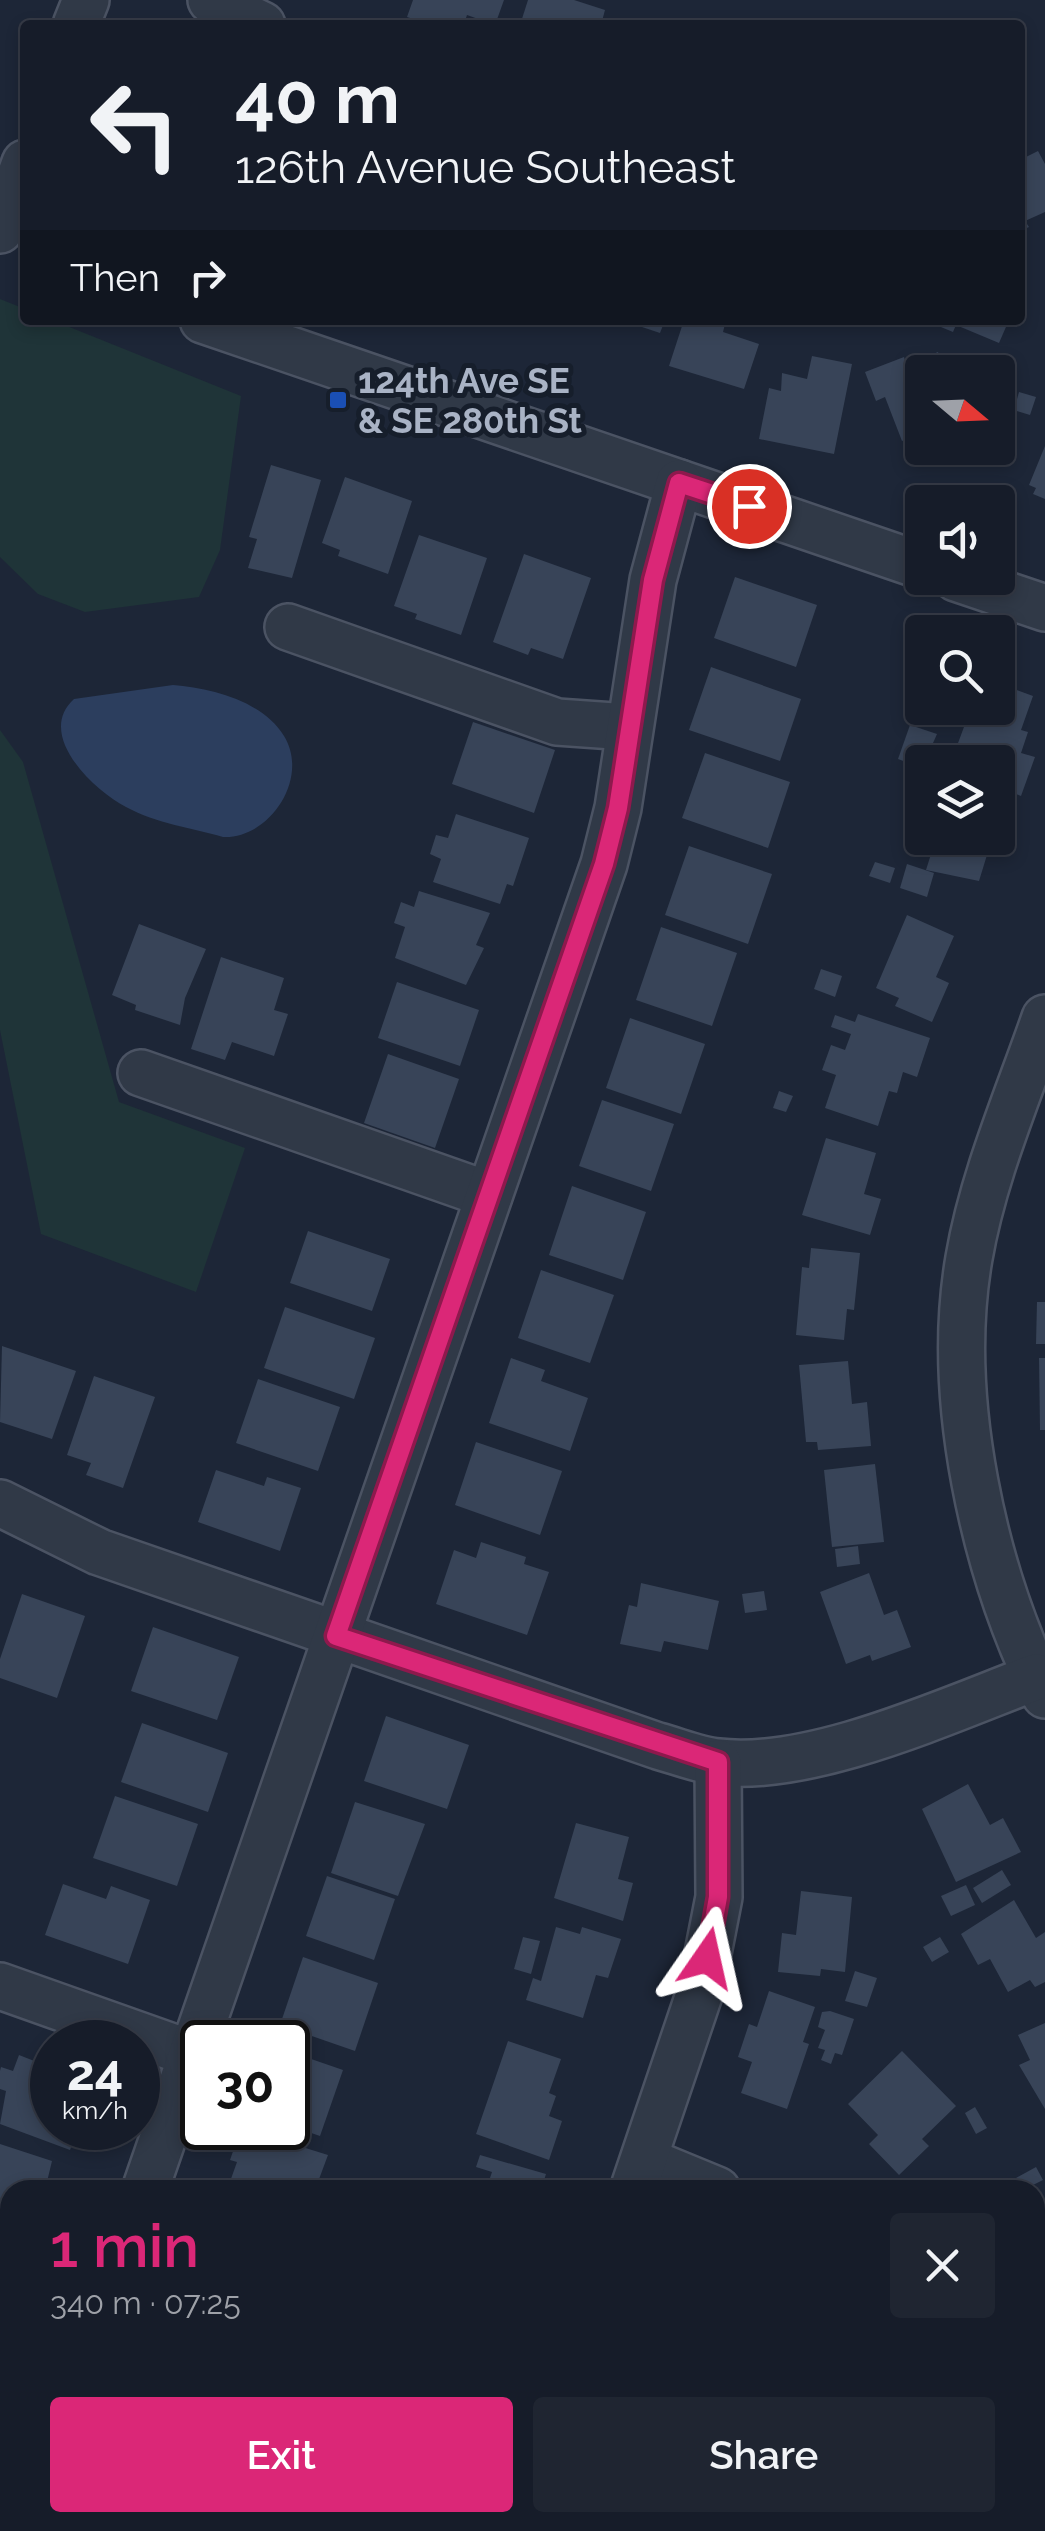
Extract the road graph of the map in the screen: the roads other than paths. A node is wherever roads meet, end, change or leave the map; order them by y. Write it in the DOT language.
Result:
graph roads {
  1 [pos="211,0"];
  2 [pos="252,20"];
  3 [pos="20,176"];
  4 [pos="0,230"];
  5 [pos="218,325"];
  6 [pos="679,483"];
  7 [pos="905,560"];
  8 [pos="1006,595"];
  9 [pos="1045,608"];
  10 [pos="288,627"];
  11 [pos="628,727"];
  12 [pos="1045,1018"];
  13 [pos="141,1074"];
  14 [pos="489,1195"];
  15 [pos="0,1502"];
  16 [pos="336,1636"];
  17 [pos="1040,1686"];
  18 [pos="718,1762"];
  19 [pos="0,1986"];
  20 [pos="204,2020"];
  21 [pos="180,2050"];
  22 [pos="180,2089"];
  23 [pos="638,2175"];
  24 [pos="148,2180"];
  25 [pos="664,2180"];
  1 -- 2 [label="street"];
  3 -- 4 [label="street"];
  5 -- 6 [label="street"];
  6 -- 7 [label="street"];
  6 -- 11 [label="street"];
  8 -- 9 [label="street"];
  10 -- 11 [label="street"];
  11 -- 14 [label="street"];
  12 -- 17 [label="street"];
  13 -- 14 [label="street"];
  14 -- 16 [label="street"];
  15 -- 16 [label="street"];
  16 -- 18 [label="street"];
  16 -- 20 [label="street"];
  17 -- 18 [label="street"];
  18 -- 23 [label="street"];
  19 -- 21 [label="street"];
  22 -- 24 [label="street"];
  23 -- 25 [label="street"];
}
